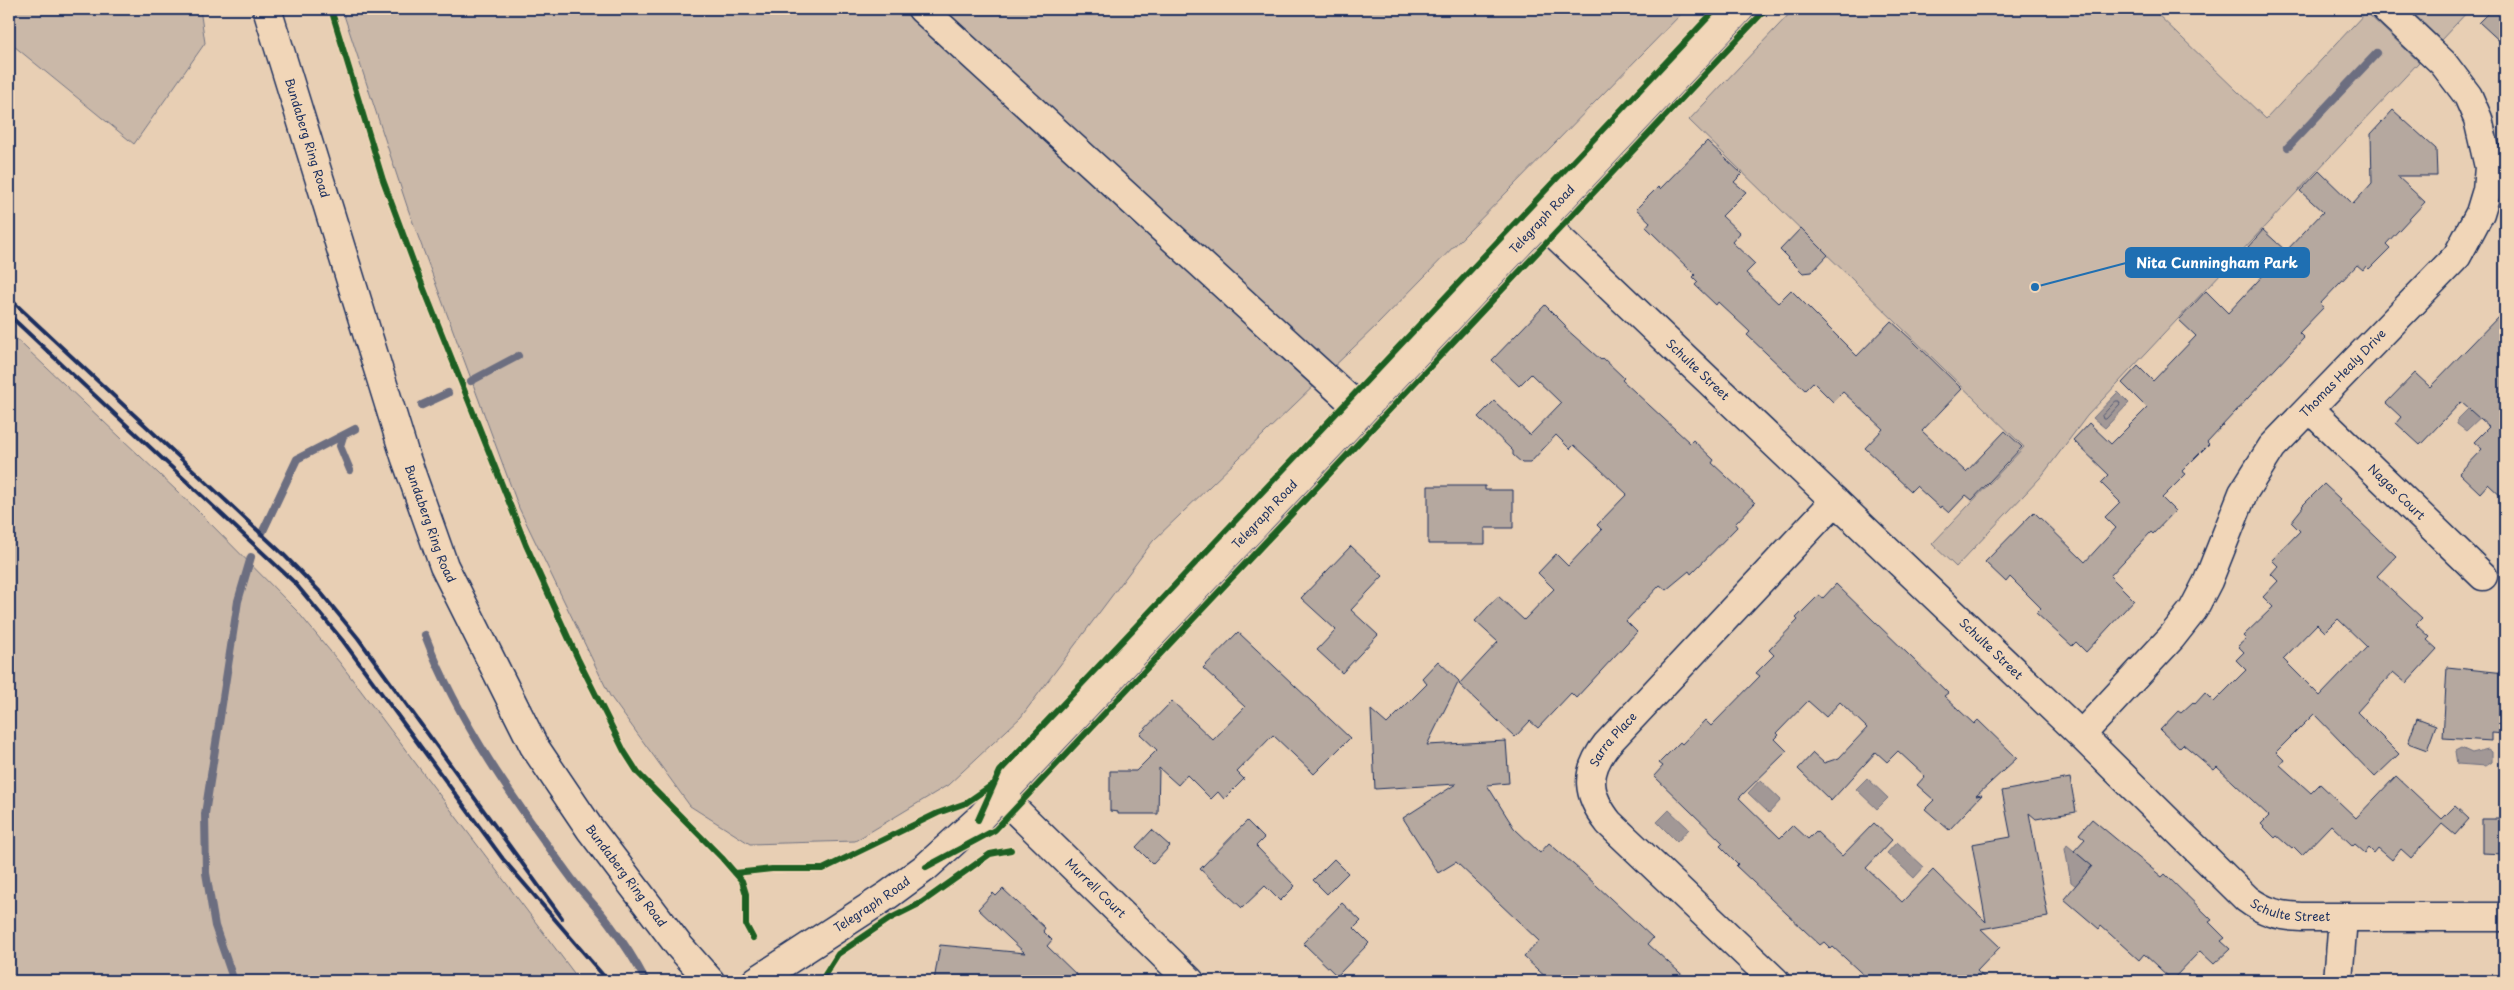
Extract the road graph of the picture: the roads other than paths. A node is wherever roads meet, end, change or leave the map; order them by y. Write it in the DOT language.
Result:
graph roads {
  1 [pos="267,9"];
  2 [pos="922,9"];
  3 [pos="1740,9"];
  4 [pos="2386,9"];
  5 [pos="2497,167"];
  6 [pos="1541,221"];
  7 [pos="2310,409"];
  8 [pos="1361,410"];
  9 [pos="1835,501"];
  10 [pos="2483,576"];
  11 [pos="2081,735"];
  12 [pos="1001,796"];
  13 [pos="2505,917"];
  14 [pos="2343,918"];
  15 [pos="710,981"];
  16 [pos="756,981"];
  17 [pos="1190,981"];
  18 [pos="1775,981"];
  19 [pos="2338,981"];
  1 -- 15 [label="street, Bundaberg Ring Road"];
  2 -- 8 [label="street"];
  3 -- 6 [label="street, Telegraph Road"];
  4 -- 5 [label="street, Thomas Healy Drive"];
  5 -- 7 [label="street, Thomas Healy Drive"];
  6 -- 8 [label="street, Telegraph Road"];
  6 -- 9 [label="street, Schulte Street"];
  7 -- 10 [label="street, Nagas Court"];
  7 -- 11 [label="street, Thomas Healy Drive"];
  8 -- 12 [label="street, Telegraph Road"];
  9 -- 11 [label="street, Schulte Street"];
  9 -- 18 [label="street, Sarra Place"];
  11 -- 14 [label="street, Schulte Street"];
  12 -- 16 [label="street, Telegraph Road"];
  12 -- 17 [label="street, Murrell Court"];
  13 -- 14 [label="street, Schulte Street"];
  14 -- 19 [label="street"];
}
